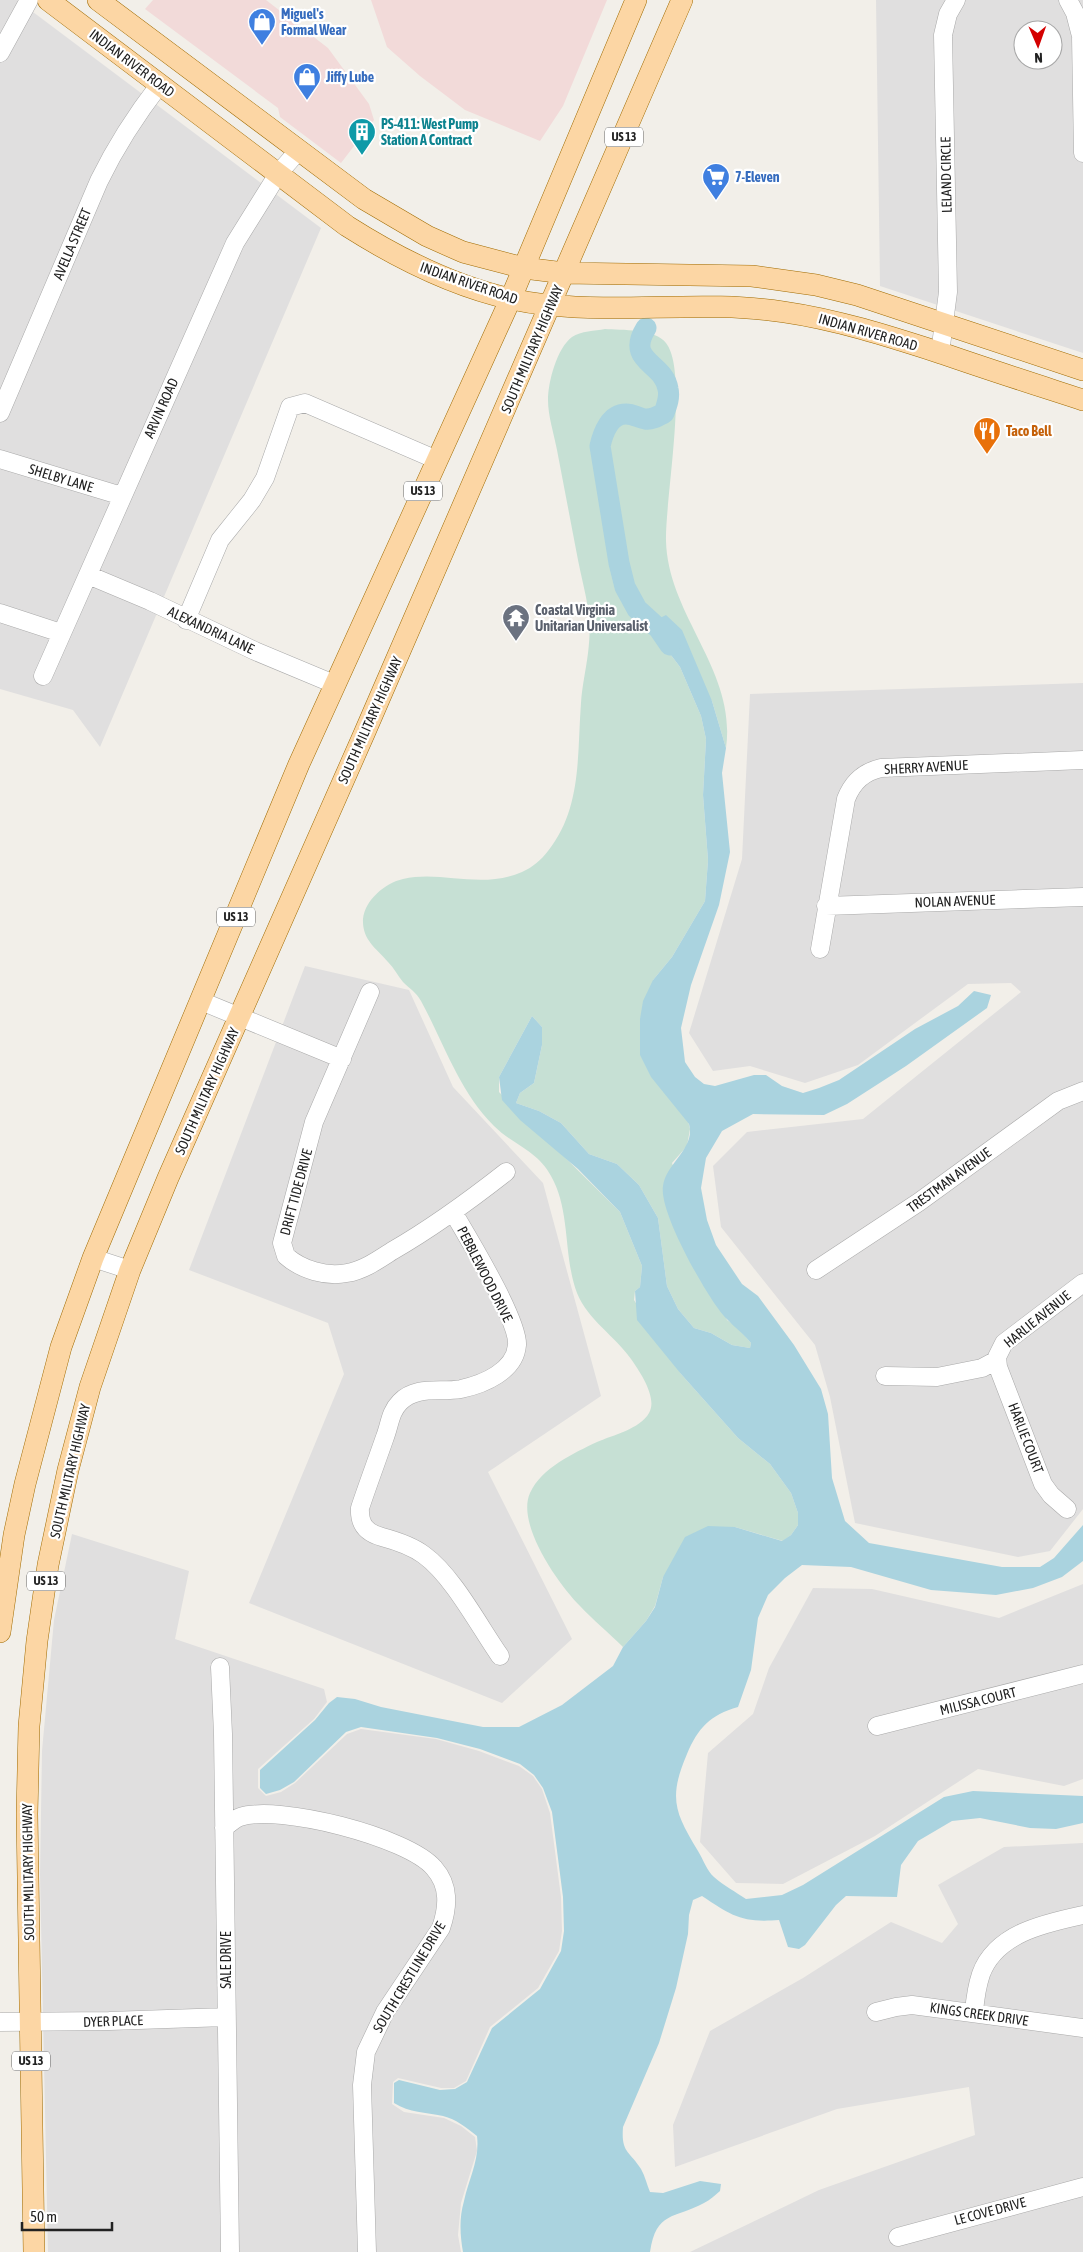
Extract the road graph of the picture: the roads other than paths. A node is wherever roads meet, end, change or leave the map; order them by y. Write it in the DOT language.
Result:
graph roads {
  1 [pos="29,0"];
  2 [pos="48,0"];
  3 [pos="98,0"];
  4 [pos="636,0"];
  5 [pos="682,0"];
  6 [pos="956,0"];
  7 [pos="1068,0"];
  8 [pos="1081,21"];
  9 [pos="0,53"];
  10 [pos="160,84"];
  11 [pos="298,151"];
  12 [pos="1083,152"];
  13 [pos="278,174"];
  14 [pos="524,268"];
  15 [pos="564,273"];
  16 [pos="511,298"];
  17 [pos="551,306"];
  18 [pos="945,324"];
  19 [pos="940,353"];
  20 [pos="1083,361"];
  21 [pos="1083,370"];
  22 [pos="1083,400"];
  23 [pos="0,413"];
  24 [pos="0,459"];
  25 [pos="438,460"];
  26 [pos="122,496"];
  27 [pos="88,575"];
  28 [pos="0,613"];
  29 [pos="186,620"];
  30 [pos="61,633"];
  31 [pos="43,676"];
  32 [pos="334,684"];
  33 [pos="1083,760"];
  34 [pos="1083,897"];
  35 [pos="826,906"];
  36 [pos="820,949"];
  37 [pos="370,992"];
  38 [pos="201,1001"];
  39 [pos="240,1018"];
  40 [pos="342,1059"];
  41 [pos="1083,1091"];
  42 [pos="506,1172"];
  43 [pos="453,1212"];
  44 [pos="93,1258"];
  45 [pos="130,1270"];
  46 [pos="816,1270"];
  47 [pos="1083,1283"];
  48 [pos="997,1360"];
  49 [pos="885,1376"];
  50 [pos="1067,1509"];
  51 [pos="0,1632"];
  52 [pos="500,1656"];
  53 [pos="220,1667"];
  54 [pos="1081,1675"];
  55 [pos="877,1726"];
  56 [pos="224,1828"];
  57 [pos="1083,1914"];
  58 [pos="876,2012"];
  59 [pos="974,2012"];
  60 [pos="226,2017"];
  61 [pos="31,2021"];
  62 [pos="0,2022"];
  63 [pos="1083,2028"];
  64 [pos="1082,2189"];
  65 [pos="898,2237"];
  66 [pos="34,2252"];
  67 [pos="230,2252"];
  68 [pos="367,2252"];
  1 -- 9 [label="street"];
  2 -- 10 [label="main road, INDIAN RIVER ROAD"];
  3 -- 11 [label="main road, INDIAN RIVER ROAD"];
  4 -- 14 [label="main road, US 13"];
  5 -- 15 [label="main road, SOUTH MILITARY HIGHWAY / US 13"];
  6 -- 18 [label="street, LELAND CIRCLE"];
  7 -- 8 [label="street"];
  8 -- 12 [label="street"];
  10 -- 13 [label="main road, INDIAN RIVER ROAD"];
  10 -- 23 [label="street, AVELLA STREET"];
  11 -- 13 [label="street, ARVIN ROAD"];
  11 -- 14 [label="main road, INDIAN RIVER ROAD"];
  13 -- 16 [label="main road, INDIAN RIVER ROAD"];
  13 -- 26 [label="street, ARVIN ROAD"];
  14 -- 15 [label="main road, INDIAN RIVER ROAD"];
  14 -- 16 [label="main road, US 13"];
  15 -- 17 [label="main road, SOUTH MILITARY HIGHWAY / US 13"];
  15 -- 18 [label="main road, INDIAN RIVER ROAD"];
  16 -- 17 [label="main road, INDIAN RIVER ROAD"];
  16 -- 25 [label="main road, US 13"];
  17 -- 19 [label="main road, INDIAN RIVER ROAD"];
  17 -- 39 [label="main road, SOUTH MILITARY HIGHWAY / US 13"];
  18 -- 19 [label="street, LELAND CIRCLE"];
  18 -- 21 [label="main road, INDIAN RIVER ROAD"];
  19 -- 22 [label="main road, INDIAN RIVER ROAD"];
  20 -- 21 [label="street"];
  24 -- 26 [label="street, SHELBY LANE"];
  25 -- 29 [label="street"];
  25 -- 32 [label="main road, US 13"];
  26 -- 27 [label="street, ARVIN ROAD"];
  27 -- 29 [label="street, ALEXANDRIA LANE"];
  27 -- 30 [label="street, ARVIN ROAD"];
  28 -- 30 [label="street"];
  29 -- 32 [label="street, ALEXANDRIA LANE"];
  30 -- 31 [label="street, ARVIN ROAD"];
  32 -- 38 [label="main road, US 13"];
  33 -- 35 [label="street, SHERRY AVENUE"];
  34 -- 35 [label="street, NOLAN AVENUE"];
  35 -- 36 [label="street, SHERRY AVENUE"];
  37 -- 40 [label="street, DRIFT TIDE DRIVE"];
  38 -- 39 [label="street"];
  38 -- 44 [label="main road, US 13"];
  39 -- 40 [label="street"];
  39 -- 45 [label="main road, SOUTH MILITARY HIGHWAY / US 13"];
  40 -- 43 [label="street, DRIFT TIDE DRIVE"];
  41 -- 46 [label="street, TRESTMAN AVENUE"];
  42 -- 43 [label="street, DRIFT TIDE DRIVE"];
  43 -- 52 [label="street, PEBBLEWOOD DRIVE"];
  44 -- 45 [label="street"];
  44 -- 51 [label="main road, US 13"];
  45 -- 61 [label="main road, SOUTH MILITARY HIGHWAY / US 13"];
  47 -- 48 [label="street, HARLIE AVENUE"];
  48 -- 49 [label="street"];
  48 -- 50 [label="street, HARLIE COURT"];
  53 -- 56 [label="street, SALE DRIVE"];
  54 -- 55 [label="street, MILISSA COURT"];
  56 -- 60 [label="street, SALE DRIVE"];
  56 -- 68 [label="street, SOUTH CRESTLINE DRIVE"];
  57 -- 59 [label="street"];
  58 -- 59 [label="street, KINGS CREEK DRIVE"];
  59 -- 63 [label="street, KINGS CREEK DRIVE"];
  60 -- 61 [label="street, DYER PLACE"];
  60 -- 67 [label="street, SALE DRIVE"];
  61 -- 62 [label="street, DYER PLACE"];
  61 -- 66 [label="main road, SOUTH MILITARY HIGHWAY / US 13"];
  64 -- 65 [label="street, LE COVE DRIVE"];
}
